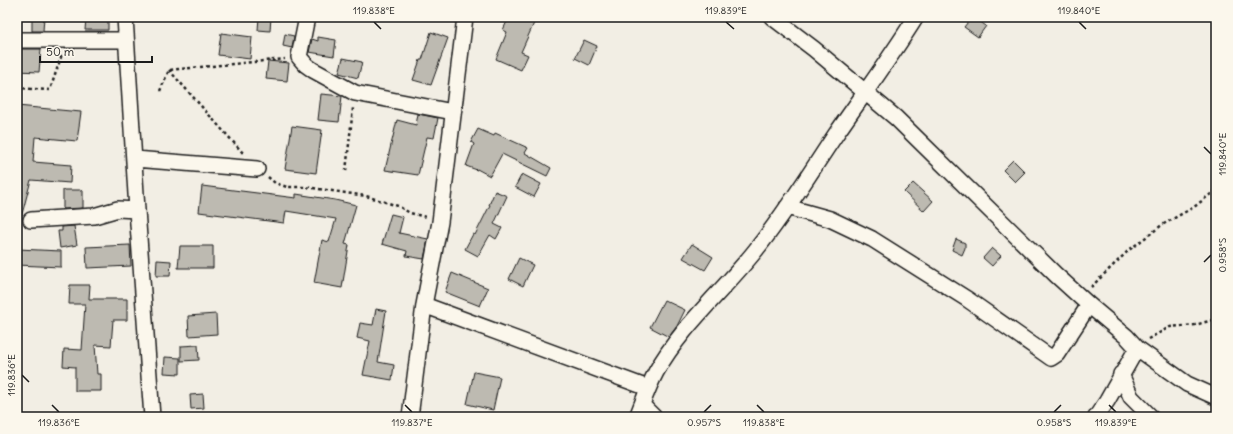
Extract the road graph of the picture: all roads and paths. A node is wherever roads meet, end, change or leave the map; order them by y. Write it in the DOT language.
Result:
graph roads {
  1 [pos="125,17"];
  2 [pos="307,17"];
  3 [pos="465,17"];
  4 [pos="772,17"];
  5 [pos="916,17"];
  6 [pos="17,40"];
  7 [pos="67,40"];
  8 [pos="126,40"];
  9 [pos="299,57"];
  10 [pos="169,70"];
  11 [pos="17,88"];
  12 [pos="160,91"];
  13 [pos="865,92"];
  14 [pos="355,93"];
  15 [pos="453,112"];
  16 [pos="135,159"];
  17 [pos="257,169"];
  18 [pos="346,171"];
  19 [pos="1216,190"];
  20 [pos="787,207"];
  21 [pos="137,210"];
  22 [pos="31,220"];
  23 [pos="440,222"];
  24 [pos="1084,301"];
  25 [pos="424,306"];
  26 [pos="1216,319"];
  27 [pos="1137,348"];
  28 [pos="1122,374"];
  29 [pos="648,388"];
  30 [pos="1216,397"];
  31 [pos="639,411"];
  32 [pos="152,417"];
  33 [pos="410,417"];
  34 [pos="654,417"];
  35 [pos="1096,417"];
  36 [pos="1150,417"];
  1 -- 8 [label="street"];
  2 -- 9 [label="street"];
  3 -- 15 [label="street"];
  4 -- 13 [label="street"];
  5 -- 13 [label="street"];
  6 -- 7 [label="street"];
  7 -- 8 [label="street"];
  7 -- 11 [label="path"];
  8 -- 16 [label="street"];
  9 -- 10 [label="path"];
  9 -- 14 [label="street"];
  10 -- 12 [label="path"];
  10 -- 17 [label="path"];
  13 -- 20 [label="street"];
  13 -- 24 [label="street"];
  14 -- 15 [label="street"];
  14 -- 18 [label="path"];
  15 -- 23 [label="street"];
  16 -- 17 [label="street"];
  16 -- 21 [label="street"];
  17 -- 23 [label="path"];
  19 -- 24 [label="path"];
  20 -- 24 [label="street"];
  20 -- 29 [label="street"];
  21 -- 22 [label="street"];
  21 -- 32 [label="street"];
  23 -- 25 [label="street"];
  24 -- 27 [label="street"];
  25 -- 29 [label="street"];
  25 -- 33 [label="street"];
  26 -- 27 [label="path"];
  27 -- 28 [label="street"];
  27 -- 30 [label="street"];
  28 -- 35 [label="street"];
  28 -- 36 [label="street"];
  29 -- 31 [label="street"];
  31 -- 34 [label="street"];
}
